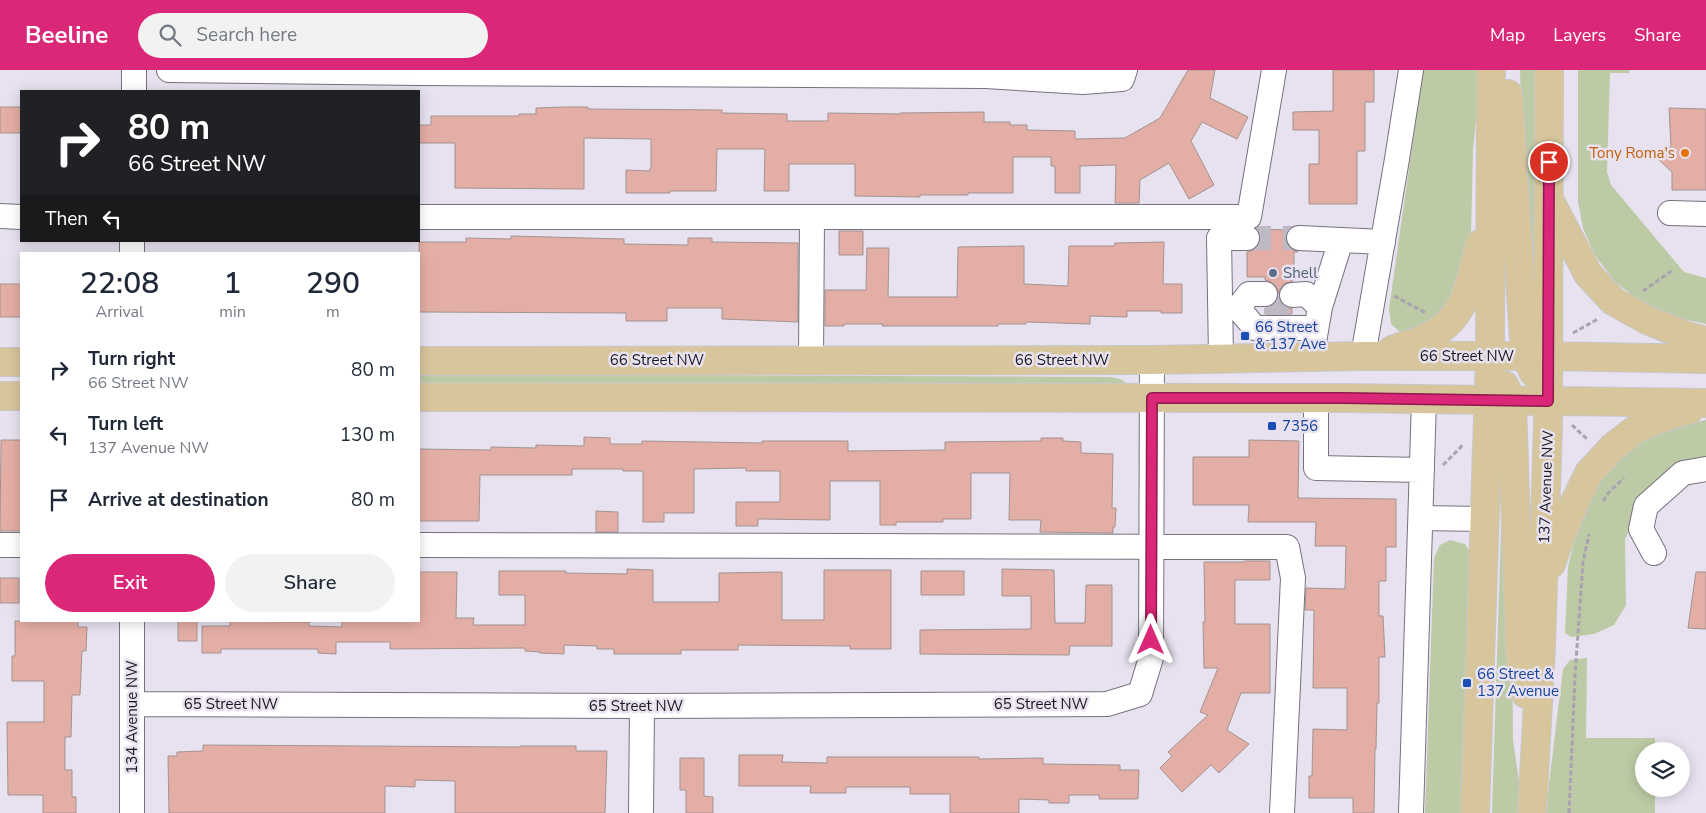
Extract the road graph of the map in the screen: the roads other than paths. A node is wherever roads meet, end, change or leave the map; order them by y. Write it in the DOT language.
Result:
graph roads {
  1 [pos="134,70"];
  2 [pos="169,70"];
  3 [pos="1274,70"];
  4 [pos="1411,70"];
  5 [pos="1491,70"];
  6 [pos="1505,70"];
  7 [pos="1550,70"];
  8 [pos="418,72"];
  9 [pos="1123,75"];
  10 [pos="134,90"];
  11 [pos="1549,200"];
  12 [pos="1491,203"];
  13 [pos="1670,213"];
  14 [pos="1706,214"];
  15 [pos="0,216"];
  16 [pos="20,216"];
  17 [pos="420,217"];
  18 [pos="812,217"];
  19 [pos="1248,238"];
  20 [pos="1299,238"];
  21 [pos="1341,240"];
  22 [pos="1383,242"];
  23 [pos="1265,301"];
  24 [pos="1292,301"];
  25 [pos="1229,308"];
  26 [pos="1318,318"];
  27 [pos="1706,341"];
  28 [pos="1311,356"];
  29 [pos="1368,356"];
  30 [pos="1490,356"];
  31 [pos="1536,356"];
  32 [pos="1221,358"];
  33 [pos="1706,359"];
  34 [pos="811,360"];
  35 [pos="1152,360"];
  36 [pos="420,361"];
  37 [pos="0,362"];
  38 [pos="20,362"];
  39 [pos="0,396"];
  40 [pos="20,396"];
  41 [pos="420,397"];
  42 [pos="1152,398"];
  43 [pos="1316,398"];
  44 [pos="1424,400"];
  45 [pos="1500,401"];
  46 [pos="1548,401"];
  47 [pos="1706,404"];
  48 [pos="1706,469"];
  49 [pos="1422,478"];
  50 [pos="1420,518"];
  51 [pos="1484,519"];
  52 [pos="0,545"];
  53 [pos="20,545"];
  54 [pos="420,545"];
  55 [pos="1151,546"];
  56 [pos="1654,553"];
  57 [pos="1542,594"];
  58 [pos="132,622"];
  59 [pos="132,704"];
  60 [pos="642,706"];
  61 [pos="1535,760"];
  62 [pos="132,813"];
  63 [pos="641,813"];
  64 [pos="1282,813"];
  65 [pos="1411,813"];
  66 [pos="1475,813"];
  67 [pos="1532,813"];
  1 -- 10 [label="street"];
  2 -- 8 [label="street"];
  3 -- 18 [label="street"];
  4 -- 22 [label="street"];
  5 -- 12 [label="main road"];
  6 -- 31 [label="main road"];
  7 -- 11 [label="main road"];
  8 -- 9 [label="street"];
  11 -- 27 [label="main road"];
  11 -- 31 [label="main road"];
  12 -- 29 [label="main road"];
  12 -- 30 [label="main road"];
  13 -- 14 [label="street"];
  15 -- 16 [label="street"];
  17 -- 18 [label="street"];
  18 -- 34 [label="street"];
  19 -- 25 [label="street"];
  20 -- 21 [label="street"];
  21 -- 22 [label="street"];
  21 -- 26 [label="street"];
  22 -- 29 [label="street"];
  23 -- 25 [label="street"];
  24 -- 26 [label="street"];
  25 -- 26 [label="street"];
  25 -- 32 [label="street"];
  26 -- 28 [label="street"];
  28 -- 29 [label="main road, 66 Street NW"];
  28 -- 32 [label="main road, 66 Street NW"];
  29 -- 30 [label="main road, 66 Street NW"];
  30 -- 31 [label="main road, 66 Street NW"];
  30 -- 45 [label="main road"];
  31 -- 33 [label="main road, 66 Street NW"];
  31 -- 46 [label="main road"];
  32 -- 35 [label="main road, 66 Street NW"];
  34 -- 35 [label="main road, 66 Street NW"];
  34 -- 36 [label="main road, 66 Street NW"];
  35 -- 42 [label="street"];
  37 -- 38 [label="main road"];
  39 -- 40 [label="main road"];
  41 -- 42 [label="main road"];
  42 -- 43 [label="main road"];
  42 -- 55 [label="street"];
  43 -- 44 [label="main road"];
  43 -- 49 [label="street"];
  44 -- 45 [label="main road"];
  44 -- 49 [label="street"];
  45 -- 46 [label="main road"];
  45 -- 51 [label="main road"];
  45 -- 61 [label="main road"];
  46 -- 47 [label="main road"];
  46 -- 57 [label="main road, 137 Avenue NW"];
  47 -- 57 [label="main road"];
  48 -- 56 [label="street"];
  49 -- 50 [label="street"];
  50 -- 51 [label="street"];
  50 -- 65 [label="street"];
  51 -- 66 [label="main road"];
  52 -- 53 [label="street"];
  54 -- 55 [label="street"];
  55 -- 60 [label="street, 65 Street NW"];
  55 -- 64 [label="street"];
  57 -- 61 [label="main road, 137 Avenue NW"];
  58 -- 59 [label="street, 134 Avenue NW"];
  59 -- 60 [label="street, 65 Street NW"];
  59 -- 62 [label="street, 134 Avenue NW"];
  60 -- 63 [label="street"];
  61 -- 67 [label="main road, 137 Avenue NW"];
}
